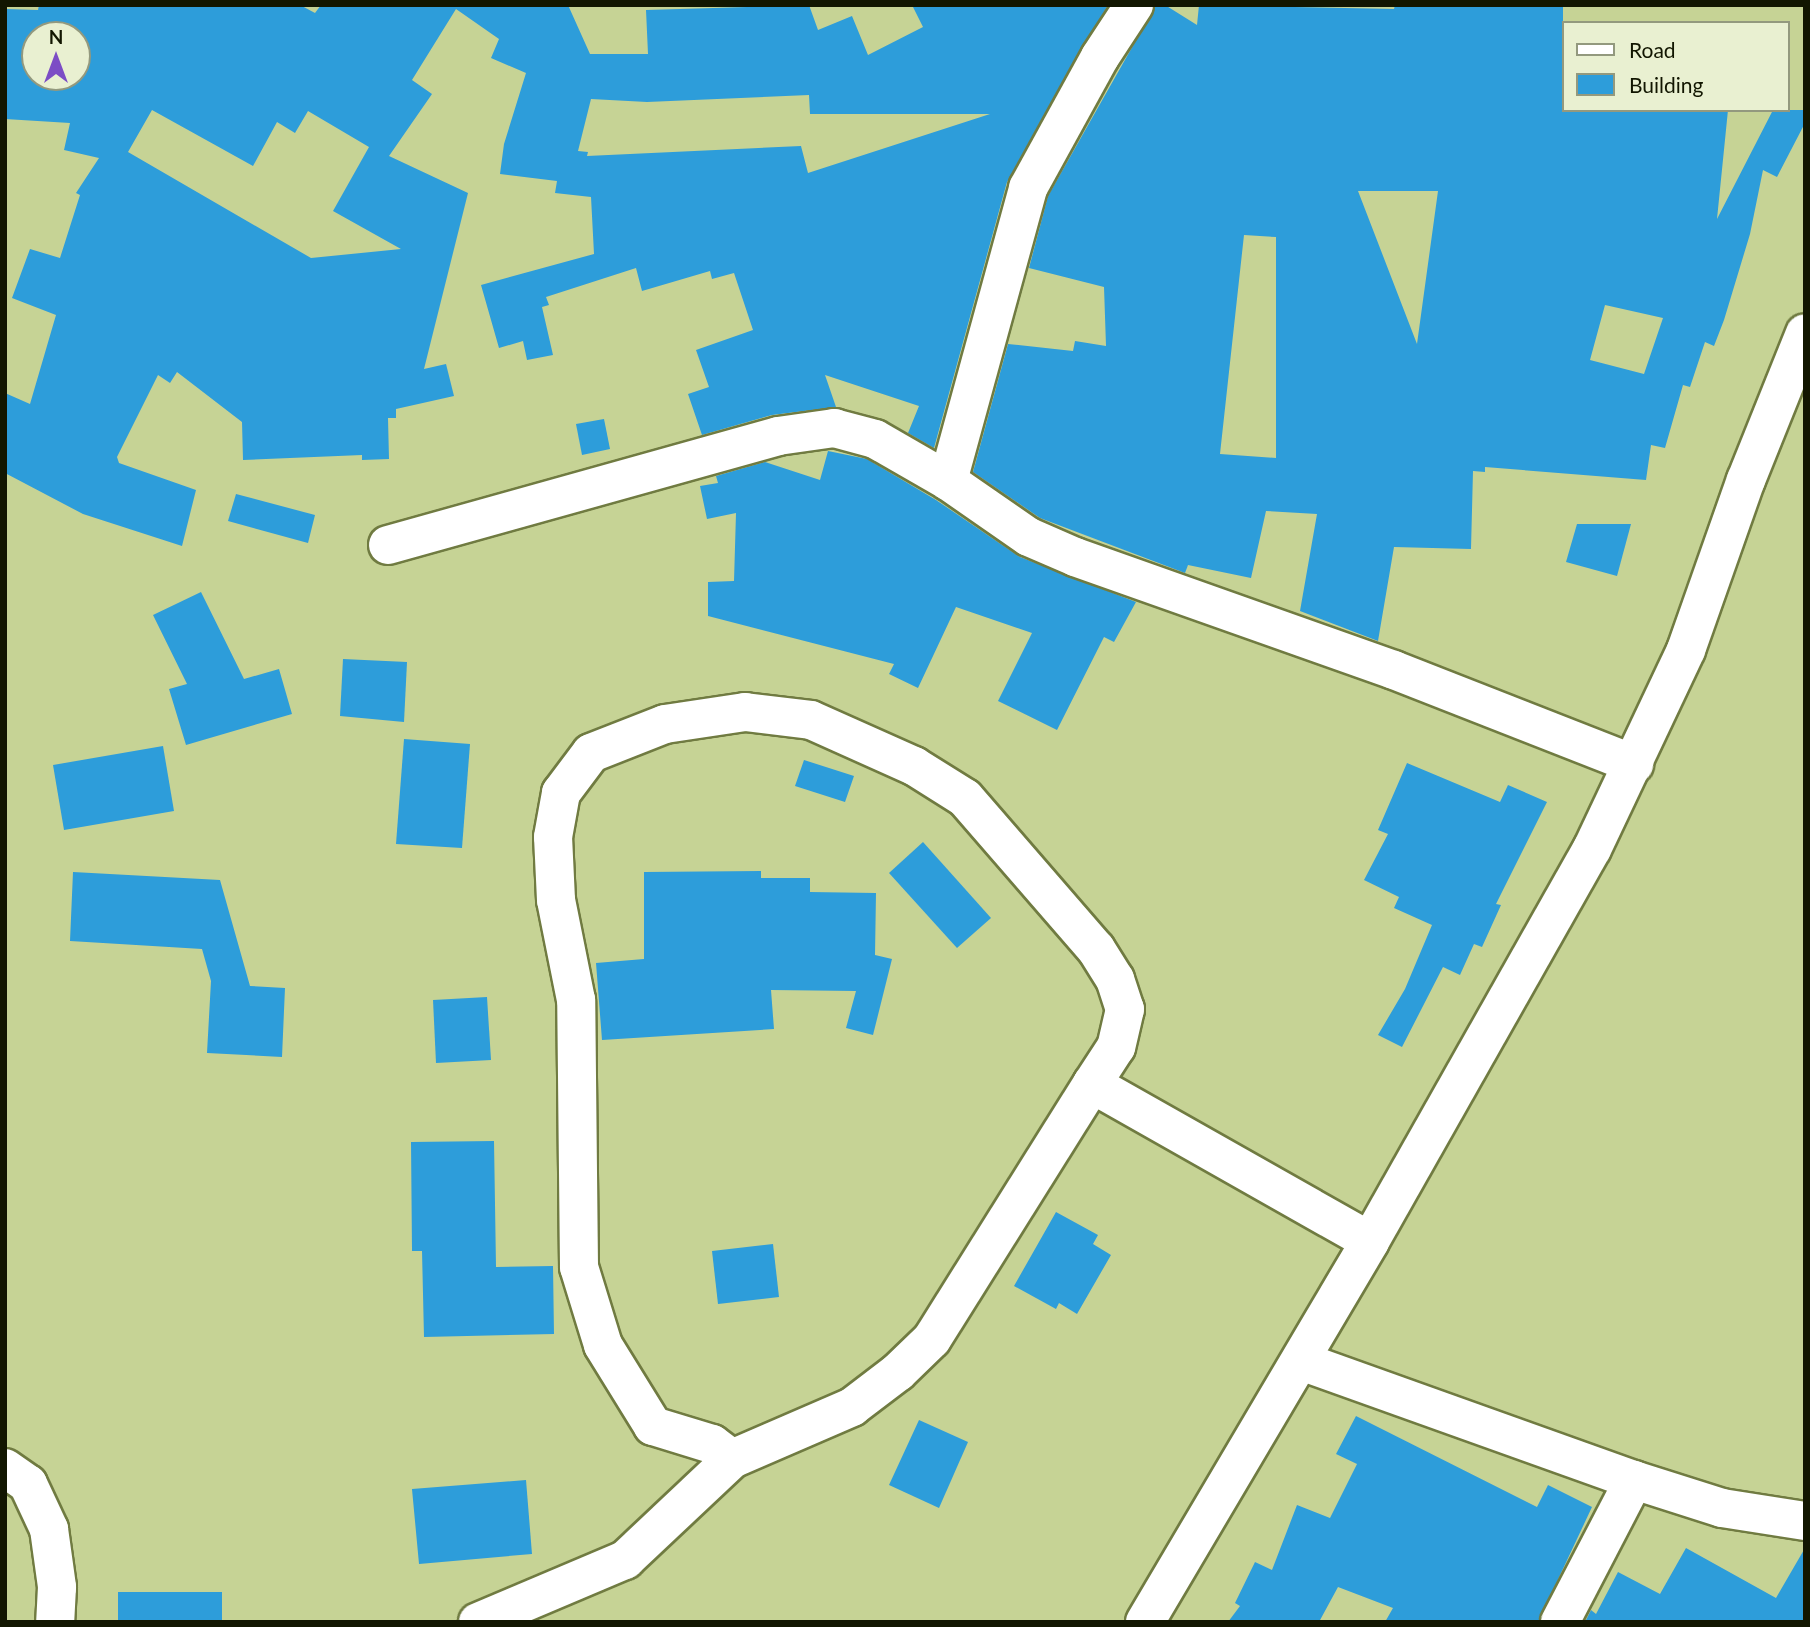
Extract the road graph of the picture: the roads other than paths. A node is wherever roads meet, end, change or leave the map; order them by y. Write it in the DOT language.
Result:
graph roads {
  1 [pos="1134,5"];
  2 [pos="1805,333"];
  3 [pos="948,481"];
  4 [pos="388,545"];
  5 [pos="1634,764"];
  6 [pos="1092,1084"];
  7 [pos="1370,1241"];
  8 [pos="1301,1361"];
  9 [pos="732,1459"];
  10 [pos="5,1468"];
  11 [pos="1634,1480"];
  12 [pos="1805,1521"];
  13 [pos="55,1622"];
  14 [pos="478,1622"];
  15 [pos="1145,1622"];
  16 [pos="1560,1622"];
  1 -- 3 [label="street"];
  2 -- 5 [label="street"];
  3 -- 4 [label="street"];
  3 -- 5 [label="street"];
  5 -- 7 [label="street"];
  6 -- 7 [label="street"];
  6 -- 9 [label="street"];
  6 -- 9 [label="street"];
  7 -- 8 [label="street"];
  8 -- 11 [label="street"];
  8 -- 15 [label="street"];
  9 -- 14 [label="street"];
  10 -- 13 [label="street"];
  11 -- 12 [label="street"];
  11 -- 16 [label="street"];
}
